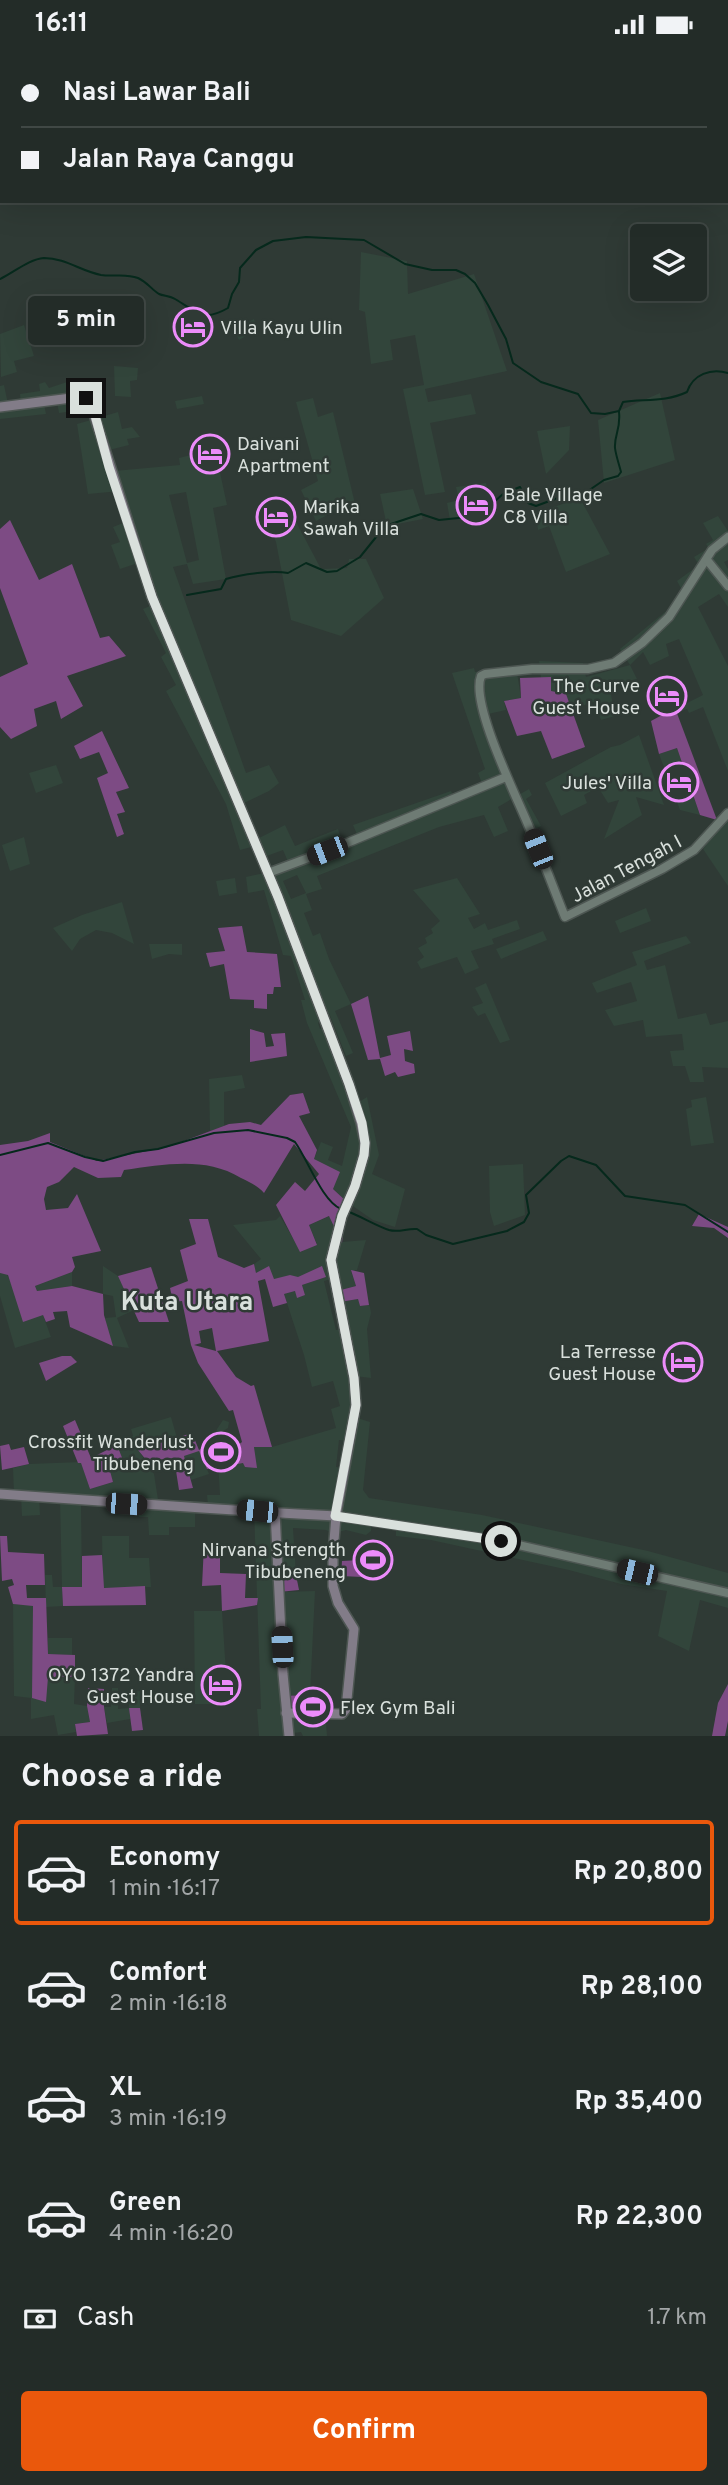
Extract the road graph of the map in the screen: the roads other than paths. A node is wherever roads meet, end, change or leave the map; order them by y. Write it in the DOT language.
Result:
graph roads {
  1 [pos="0,407"];
  2 [pos="728,537"];
  3 [pos="707,560"];
  4 [pos="728,586"];
  5 [pos="506,777"];
  6 [pos="728,813"];
  7 [pos="268,873"];
  8 [pos="0,1495"];
  9 [pos="275,1512"];
  10 [pos="335,1516"];
  11 [pos="728,1593"];
  12 [pos="286,1713"];
  13 [pos="289,1736"];
  1 -- 7 [label="main road"];
  2 -- 3 [label="street"];
  3 -- 4 [label="street"];
  3 -- 5 [label="street"];
  5 -- 6 [label="street, Jalan Tengah I"];
  5 -- 7 [label="street"];
  7 -- 10 [label="main road"];
  8 -- 9 [label="main road"];
  9 -- 10 [label="main road"];
  9 -- 12 [label="main road"];
  10 -- 11 [label="street"];
  10 -- 12 [label="main road"];
  12 -- 13 [label="main road"];
}
